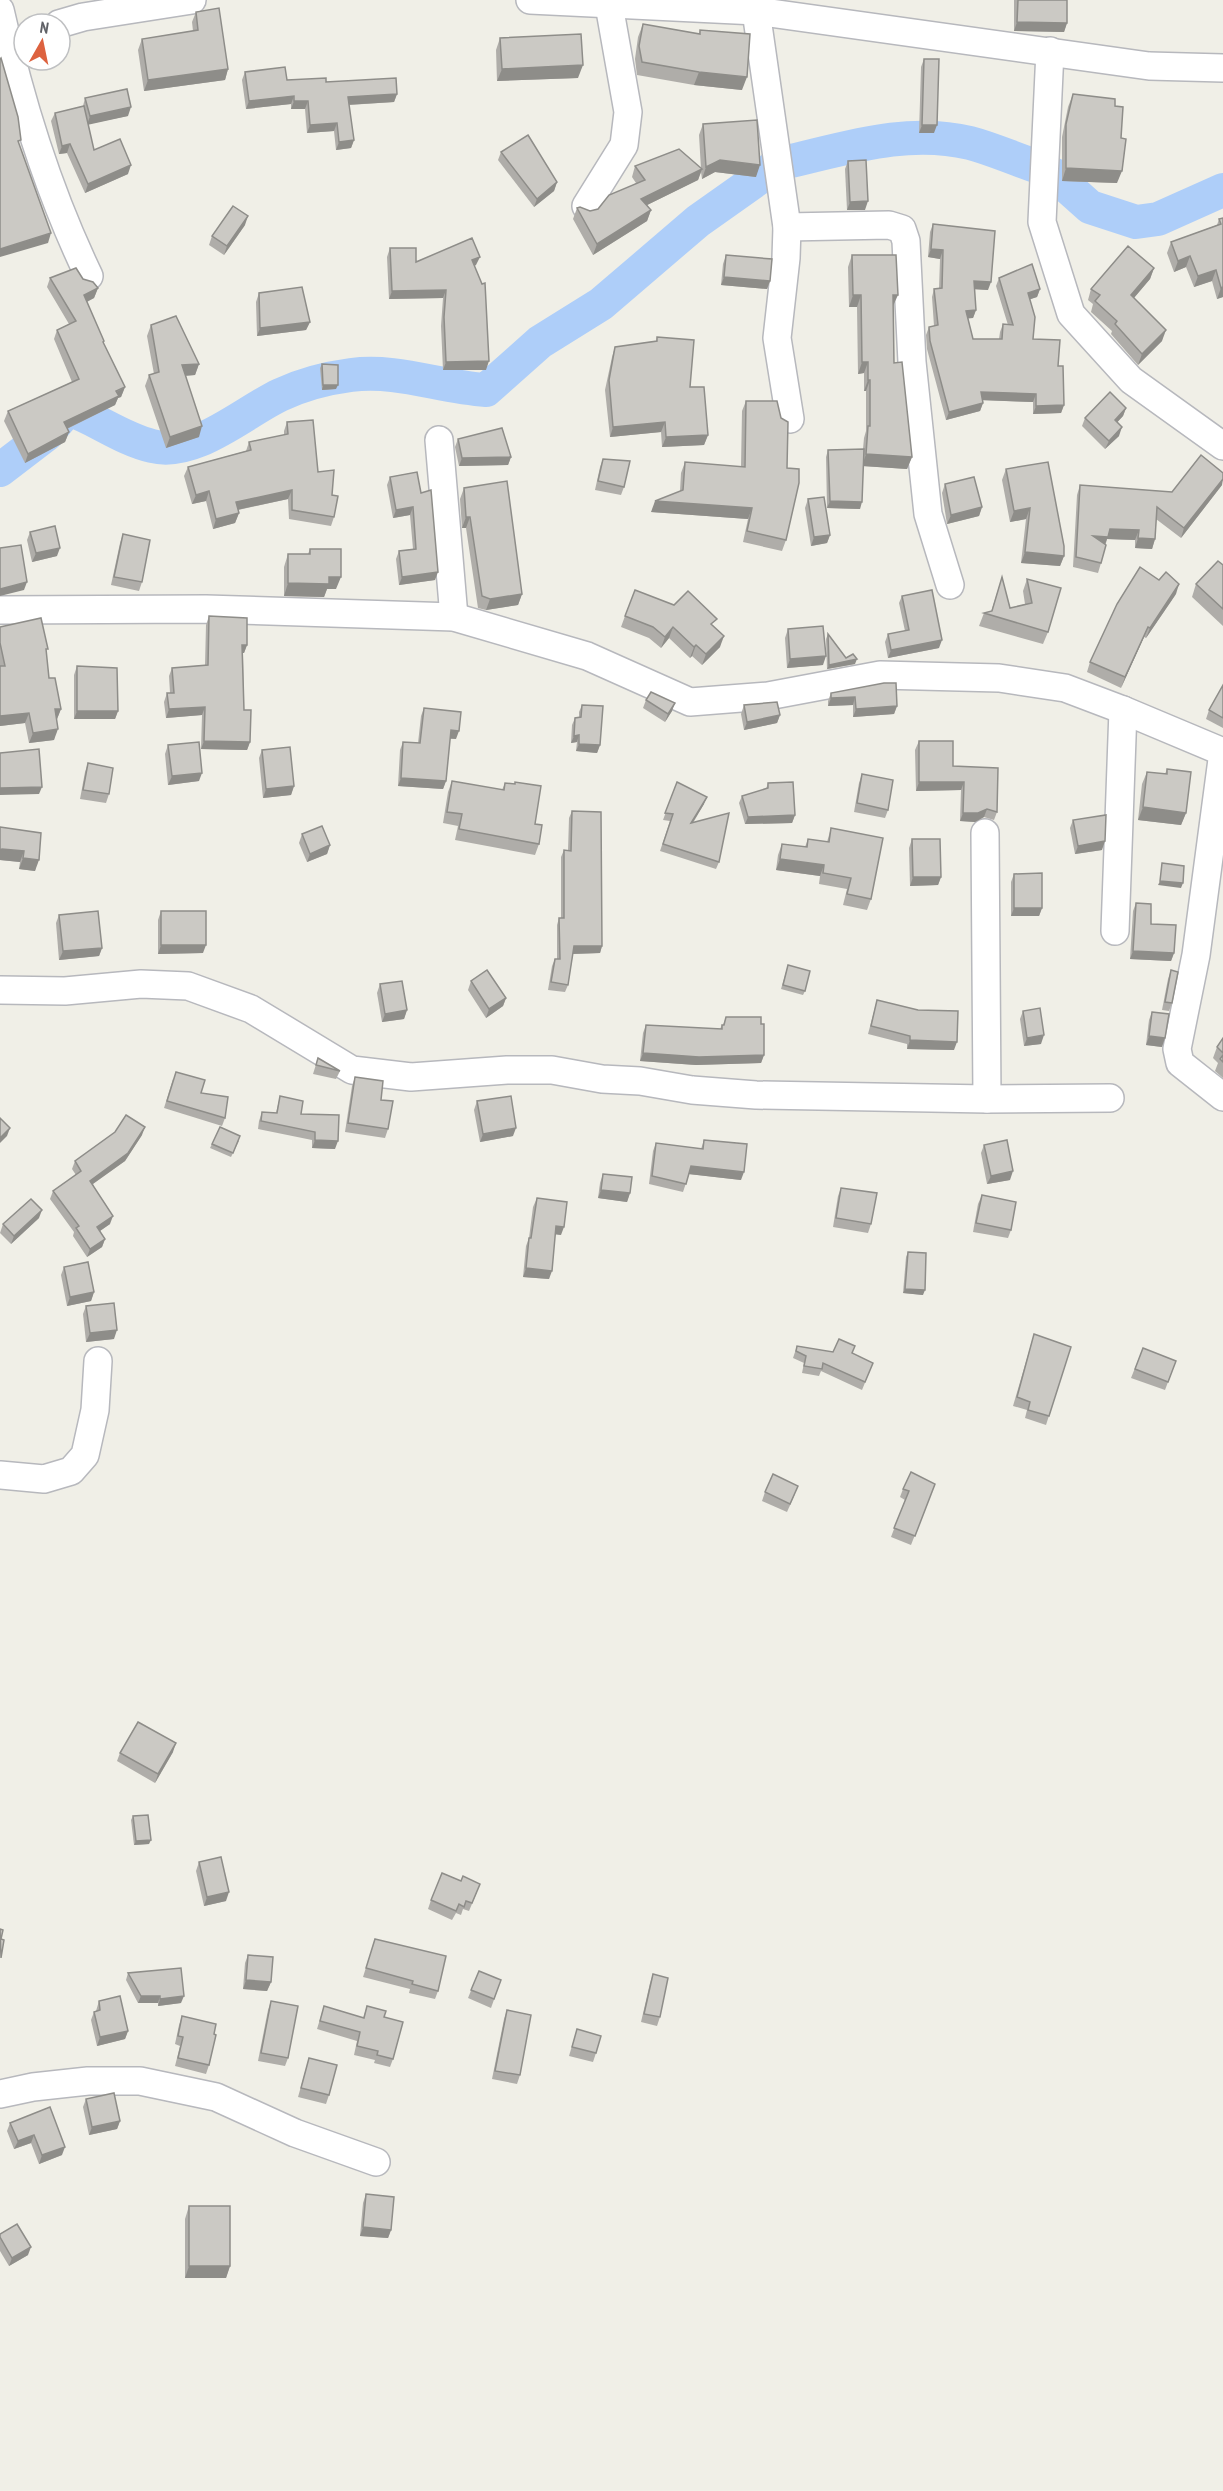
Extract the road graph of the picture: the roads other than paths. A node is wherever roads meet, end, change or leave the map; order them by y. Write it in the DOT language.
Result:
graph roads {
  1 [pos="192,0"];
  2 [pos="530,0"];
  3 [pos="609,5"];
  4 [pos="0,10"];
  5 [pos="756,10"];
  6 [pos="72,20"];
  7 [pos="10,39"];
  8 [pos="1050,51"];
  9 [pos="1223,68"];
  10 [pos="586,206"];
  11 [pos="787,228"];
  12 [pos="89,276"];
  13 [pos="790,419"];
  14 [pos="439,440"];
  15 [pos="1223,446"];
  16 [pos="950,585"];
  17 [pos="0,610"];
  18 [pos="454,617"];
  19 [pos="1124,710"];
  20 [pos="1223,752"];
  21 [pos="986,833"];
  22 [pos="1115,931"];
  23 [pos="0,990"];
  24 [pos="1223,1097"];
  25 [pos="1110,1098"];
  26 [pos="987,1099"];
  27 [pos="98,1361"];
  28 [pos="0,1475"];
  29 [pos="0,2094"];
  30 [pos="376,2162"];
  1 -- 6 [label="street"];
  2 -- 3 [label="street"];
  3 -- 5 [label="street"];
  3 -- 10 [label="street"];
  4 -- 7 [label="street"];
  5 -- 8 [label="street"];
  5 -- 11 [label="street"];
  7 -- 12 [label="street"];
  8 -- 9 [label="street"];
  8 -- 15 [label="street"];
  11 -- 13 [label="street"];
  11 -- 16 [label="street"];
  14 -- 18 [label="street"];
  17 -- 18 [label="street"];
  18 -- 19 [label="street"];
  19 -- 20 [label="street"];
  19 -- 22 [label="street"];
  20 -- 24 [label="street"];
  21 -- 26 [label="street"];
  23 -- 26 [label="street"];
  25 -- 26 [label="street"];
  27 -- 28 [label="street"];
  29 -- 30 [label="street"];
}
